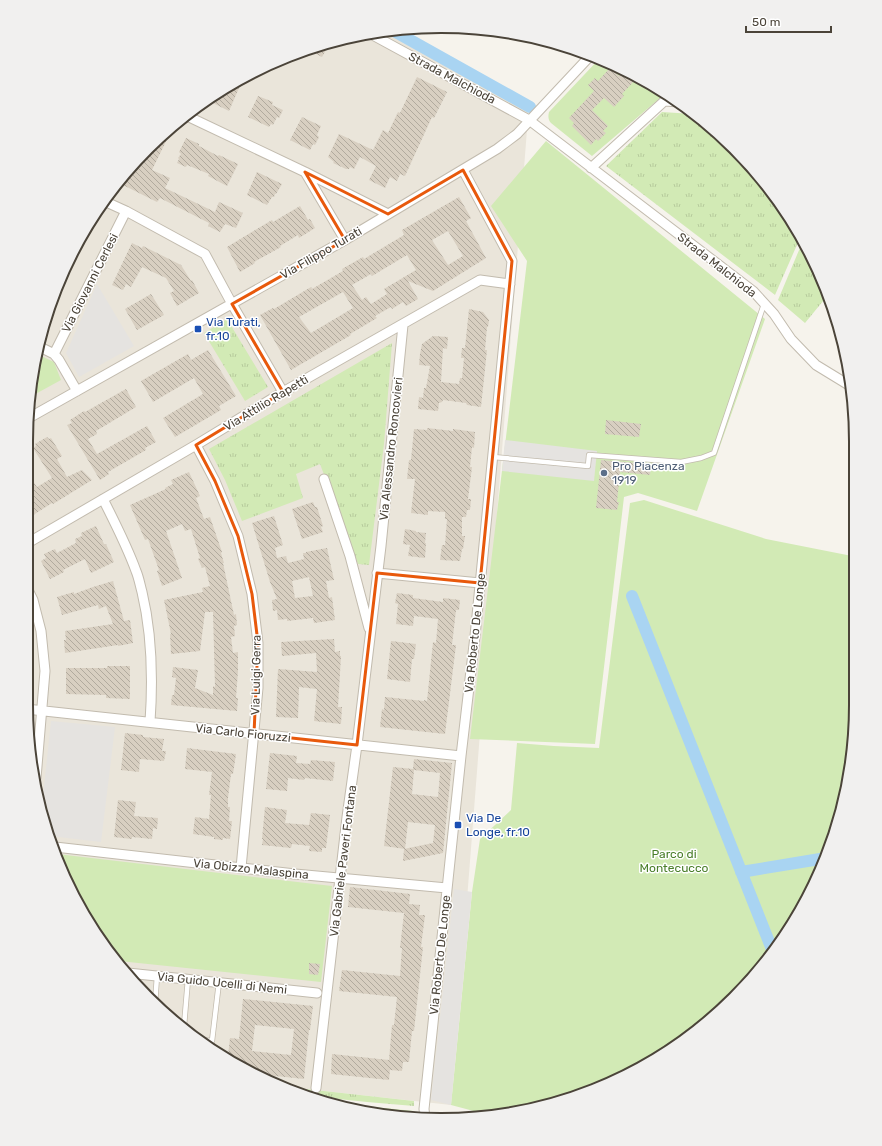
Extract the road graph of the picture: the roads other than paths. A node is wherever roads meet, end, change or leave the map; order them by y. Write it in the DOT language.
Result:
graph roads {
  1 [pos="378,38"];
  2 [pos="586,60"];
  3 [pos="665,100"];
  4 [pos="192,118"];
  5 [pos="529,120"];
  6 [pos="591,168"];
  7 [pos="463,170"];
  8 [pos="305,172"];
  9 [pos="110,204"];
  10 [pos="126,211"];
  11 [pos="388,214"];
  12 [pos="345,240"];
  13 [pos="510,284"];
  14 [pos="232,304"];
  15 [pos="764,304"];
  16 [pos="403,325"];
  17 [pos="44,349"];
  18 [pos="54,354"];
  19 [pos="845,383"];
  20 [pos="76,391"];
  21 [pos="283,392"];
  22 [pos="34,415"];
  23 [pos="196,445"];
  24 [pos="493,457"];
  25 [pos="324,479"];
  26 [pos="102,499"];
  27 [pos="33,540"];
  28 [pos="378,572"];
  29 [pos="480,583"];
  30 [pos="33,600"];
  31 [pos="370,634"];
  32 [pos="33,709"];
  33 [pos="42,710"];
  34 [pos="150,722"];
  35 [pos="254,734"];
  36 [pos="357,745"];
  37 [pos="460,756"];
  38 [pos="37,764"];
  39 [pos="59,847"];
  40 [pos="241,868"];
  41 [pos="341,878"];
  42 [pos="447,888"];
  43 [pos="134,974"];
  44 [pos="158,976"];
  45 [pos="188,979"];
  46 [pos="219,982"];
  47 [pos="317,993"];
  48 [pos="156,996"];
  49 [pos="184,1022"];
  50 [pos="209,1041"];
  51 [pos="316,1088"];
  52 [pos="424,1113"];
  1 -- 5 [label="street, Strada Malchioda"];
  2 -- 5 [label="street, Via Filippo Turati"];
  3 -- 6 [label="street"];
  4 -- 8 [label="street"];
  5 -- 6 [label="street, Strada Malchioda"];
  5 -- 7 [label="street, Via Filippo Turati"];
  6 -- 15 [label="street, Strada Malchioda"];
  7 -- 11 [label="street, Via Filippo Turati"];
  7 -- 13 [label="street, Via Roberto De Longe"];
  8 -- 11 [label="street"];
  8 -- 12 [label="street"];
  9 -- 10 [label="street"];
  10 -- 14 [label="street"];
  10 -- 18 [label="street, Via Giovanni Cerlesi"];
  11 -- 12 [label="street, Via Filippo Turati"];
  12 -- 14 [label="street, Via Filippo Turati"];
  13 -- 16 [label="street, Via Attilio Rapetti"];
  13 -- 24 [label="street, Via Roberto De Longe"];
  14 -- 20 [label="street, Via Filippo Turati"];
  14 -- 21 [label="street"];
  15 -- 19 [label="street, Strada Malchioda"];
  15 -- 24 [label="lane"];
  16 -- 21 [label="street, Via Attilio Rapetti"];
  16 -- 28 [label="street, Via Alessandro Roncovieri"];
  17 -- 18 [label="street"];
  18 -- 20 [label="street"];
  20 -- 22 [label="street, Via Filippo Turati"];
  21 -- 23 [label="street, Via Attilio Rapetti"];
  23 -- 26 [label="street, Via Attilio Rapetti"];
  23 -- 35 [label="street, Via Luigi Gerra"];
  24 -- 29 [label="street, Via Roberto De Longe"];
  25 -- 31 [label="street, Via Gabriele Paveri Fontana"];
  26 -- 27 [label="street, Via Attilio Rapetti"];
  26 -- 34 [label="street"];
  28 -- 29 [label="street"];
  28 -- 31 [label="street, Via Gabriele Paveri Fontana"];
  29 -- 37 [label="street, Via Roberto De Longe"];
  30 -- 33 [label="street"];
  31 -- 36 [label="street, Via Gabriele Paveri Fontana"];
  32 -- 33 [label="street, Via Carlo Fioruzzi"];
  33 -- 34 [label="street, Via Carlo Fioruzzi"];
  33 -- 38 [label="street"];
  34 -- 35 [label="street, Via Carlo Fioruzzi"];
  35 -- 36 [label="street, Via Carlo Fioruzzi"];
  35 -- 40 [label="street, Via Luigi Gerra"];
  36 -- 37 [label="street, Via Carlo Fioruzzi"];
  36 -- 41 [label="street, Via Gabriele Paveri Fontana"];
  37 -- 42 [label="street, Via Roberto De Longe"];
  39 -- 40 [label="street, Via Obizzo Malaspina"];
  40 -- 41 [label="street, Via Obizzo Malaspina"];
  41 -- 42 [label="street, Via Obizzo Malaspina"];
  41 -- 51 [label="street, Via Gabriele Paveri Fontana"];
  42 -- 52 [label="street, Via Roberto De Longe"];
  43 -- 44 [label="street, Via Guido Ucelli di Nemi"];
  44 -- 45 [label="street, Via Guido Ucelli di Nemi"];
  44 -- 48 [label="lane"];
  45 -- 46 [label="street, Via Guido Ucelli di Nemi"];
  45 -- 49 [label="lane"];
  46 -- 47 [label="street, Via Guido Ucelli di Nemi"];
  46 -- 50 [label="lane"];
}
